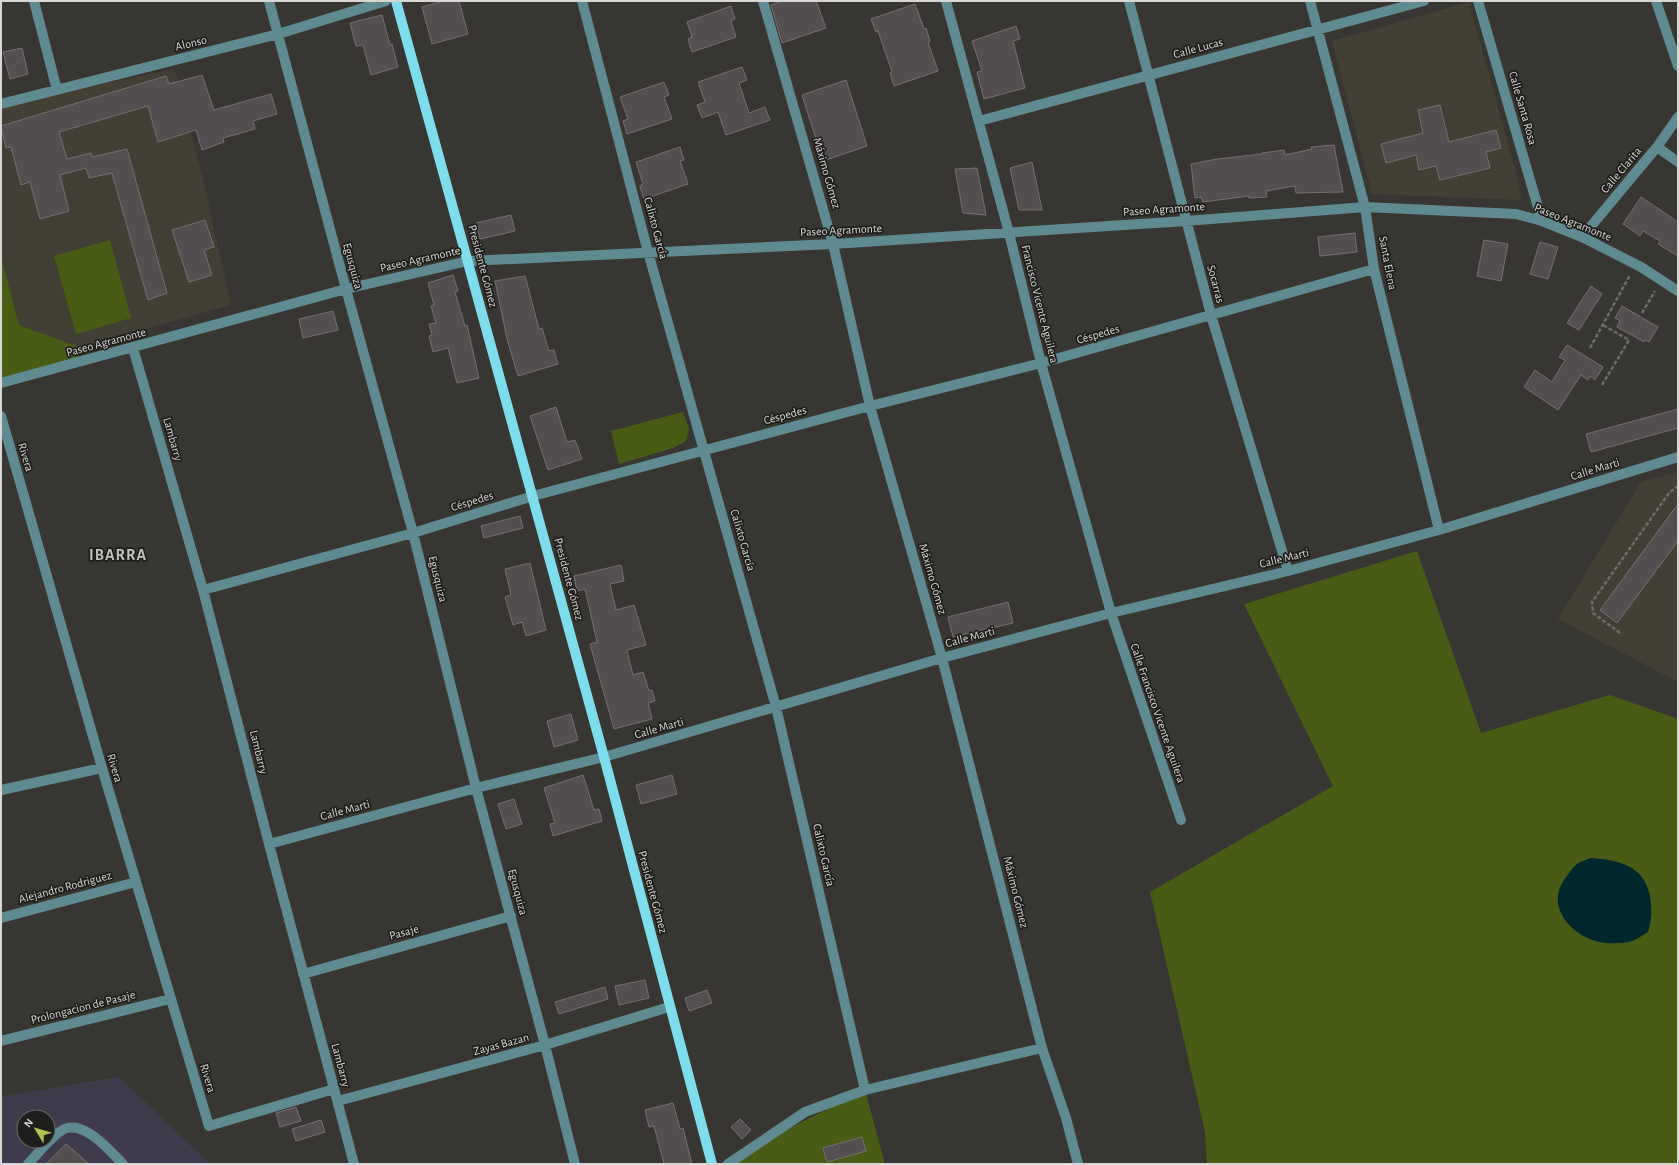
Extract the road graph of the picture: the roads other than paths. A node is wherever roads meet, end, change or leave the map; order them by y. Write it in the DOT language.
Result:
graph roads {
  1 [pos="34,1"];
  2 [pos="269,1"];
  3 [pos="386,1"];
  4 [pos="396,1"];
  5 [pos="582,1"];
  6 [pos="763,1"];
  7 [pos="946,1"];
  8 [pos="1129,1"];
  9 [pos="1310,1"];
  10 [pos="1424,1"];
  11 [pos="1478,1"];
  12 [pos="1656,1"];
  13 [pos="1318,30"];
  14 [pos="278,34"];
  15 [pos="1678,66"];
  16 [pos="1149,75"];
  17 [pos="57,90"];
  18 [pos="1,104"];
  19 [pos="1678,117"];
  20 [pos="979,120"];
  21 [pos="1657,147"];
  22 [pos="1678,162"];
  23 [pos="1365,207"];
  24 [pos="1186,221"];
  25 [pos="1542,221"];
  26 [pos="1009,233"];
  27 [pos="1582,237"];
  28 [pos="834,244"];
  29 [pos="648,252"];
  30 [pos="468,261"];
  31 [pos="1374,269"];
  32 [pos="346,289"];
  33 [pos="1678,291"];
  34 [pos="1211,315"];
  35 [pos="133,348"];
  36 [pos="1041,363"];
  37 [pos="1,384"];
  38 [pos="870,406"];
  39 [pos="1,416"];
  40 [pos="704,451"];
  41 [pos="1678,457"];
  42 [pos="533,496"];
  43 [pos="1439,530"];
  44 [pos="413,532"];
  45 [pos="1288,570"];
  46 [pos="203,590"];
  47 [pos="1111,613"];
  48 [pos="942,658"];
  49 [pos="776,707"];
  50 [pos="604,757"];
  51 [pos="102,768"];
  52 [pos="476,788"];
  53 [pos="1,790"];
  54 [pos="1181,820"];
  55 [pos="269,844"];
  56 [pos="136,882"];
  57 [pos="511,916"];
  58 [pos="1,918"];
  59 [pos="303,974"];
  60 [pos="170,999"];
  61 [pos="669,1007"];
  62 [pos="1,1041"];
  63 [pos="545,1045"];
  64 [pos="1042,1048"];
  65 [pos="334,1089"];
  66 [pos="865,1090"];
  67 [pos="338,1102"];
  68 [pos="28,1164"];
  69 [pos="123,1164"];
  70 [pos="354,1164"];
  71 [pos="575,1164"];
  72 [pos="712,1164"];
  73 [pos="728,1164"];
  74 [pos="1078,1164"];
  1 -- 17 [label="street"];
  2 -- 14 [label="street, Egusquiza"];
  3 -- 14 [label="street, Alonso"];
  4 -- 30 [label="main road, Presidente Gómez"];
  5 -- 29 [label="street, Calixto García"];
  6 -- 28 [label="street, Máximo Gómez"];
  7 -- 20 [label="street, Francisco Vicente Aguilera"];
  8 -- 16 [label="street, Socarras"];
  9 -- 13 [label="street, Santa Elena"];
  10 -- 13 [label="street, Calle Lucas"];
  11 -- 25 [label="street, Calle Santa Rosa"];
  12 -- 15 [label="street"];
  13 -- 16 [label="street, Calle Lucas"];
  13 -- 23 [label="street, Santa Elena"];
  14 -- 17 [label="street, Alonso"];
  14 -- 32 [label="street, Egusquiza"];
  16 -- 20 [label="street, Calle Lucas"];
  16 -- 24 [label="street, Socarras"];
  17 -- 18 [label="street, Alonso"];
  19 -- 21 [label="street, Calle Clarita"];
  20 -- 26 [label="street, Francisco Vicente Aguilera"];
  21 -- 22 [label="street"];
  21 -- 27 [label="street, Calle Clarita"];
  23 -- 24 [label="street, Paseo Agramonte"];
  23 -- 25 [label="street, Paseo Agramonte"];
  23 -- 31 [label="street, Santa Elena"];
  24 -- 26 [label="street, Paseo Agramonte"];
  24 -- 34 [label="street, Socarras"];
  25 -- 27 [label="street, Paseo Agramonte"];
  26 -- 28 [label="street, Paseo Agramonte"];
  26 -- 36 [label="street, Francisco Vicente Aguilera"];
  27 -- 33 [label="street, Paseo Agramonte"];
  28 -- 29 [label="street, Paseo Agramonte"];
  28 -- 38 [label="street, Máximo Gómez"];
  29 -- 30 [label="street, Paseo Agramonte"];
  29 -- 40 [label="street, Calixto García"];
  30 -- 32 [label="street, Paseo Agramonte"];
  30 -- 42 [label="main road, Presidente Gómez"];
  31 -- 34 [label="street, Céspedes"];
  31 -- 43 [label="street, Santa Elena"];
  32 -- 35 [label="street, Paseo Agramonte"];
  32 -- 44 [label="street, Egusquiza"];
  34 -- 36 [label="street, Céspedes"];
  34 -- 45 [label="street, Socarras"];
  35 -- 37 [label="street, Paseo Agramonte"];
  35 -- 46 [label="street, Lambarry"];
  36 -- 38 [label="street, Céspedes"];
  36 -- 47 [label="street, Francisco Vicente Aguilera"];
  38 -- 40 [label="street, Céspedes"];
  38 -- 48 [label="street, Máximo Gómez"];
  39 -- 51 [label="street, Rivera"];
  40 -- 42 [label="street, Céspedes"];
  40 -- 49 [label="street, Calixto García"];
  41 -- 43 [label="street, Calle Marti"];
  42 -- 44 [label="street, Céspedes"];
  42 -- 50 [label="main road, Presidente Gómez"];
  43 -- 45 [label="street, Calle Marti"];
  44 -- 46 [label="street, Céspedes"];
  44 -- 52 [label="street, Egusquiza"];
  45 -- 47 [label="street, Calle Marti"];
  46 -- 55 [label="street, Lambarry"];
  47 -- 48 [label="street, Calle Marti"];
  47 -- 54 [label="street, Calle Francisco Vicente Aguilera"];
  48 -- 49 [label="street, Calle Marti"];
  48 -- 64 [label="street, Máximo Gómez"];
  49 -- 50 [label="street, Calle Marti"];
  49 -- 66 [label="street, Calixto García"];
  50 -- 52 [label="street, Calle Marti"];
  50 -- 61 [label="main road, Presidente Gómez"];
  51 -- 53 [label="street"];
  51 -- 56 [label="street, Rivera"];
  52 -- 55 [label="street, Calle Marti"];
  52 -- 57 [label="street, Egusquiza"];
  55 -- 59 [label="street, Lambarry"];
  56 -- 58 [label="street, Alejandro Rodriguez"];
  56 -- 60 [label="street, Rivera"];
  57 -- 59 [label="street, Pasaje"];
  57 -- 63 [label="street, Egusquiza"];
  59 -- 65 [label="street, Lambarry"];
  60 -- 62 [label="street, Prolongacion de Pasaje"];
  60 -- 65 [label="street, Rivera"];
  61 -- 63 [label="street, Zayas Bazan"];
  61 -- 72 [label="main road, Presidente Gómez"];
  63 -- 67 [label="street, Zayas Bazan"];
  63 -- 71 [label="street, Egusquiza"];
  64 -- 66 [label="street"];
  64 -- 74 [label="street, Máximo Gómez"];
  65 -- 67 [label="street, Lambarry"];
  66 -- 73 [label="street"];
  67 -- 70 [label="street, Lambarry"];
  68 -- 69 [label="street"];
}
